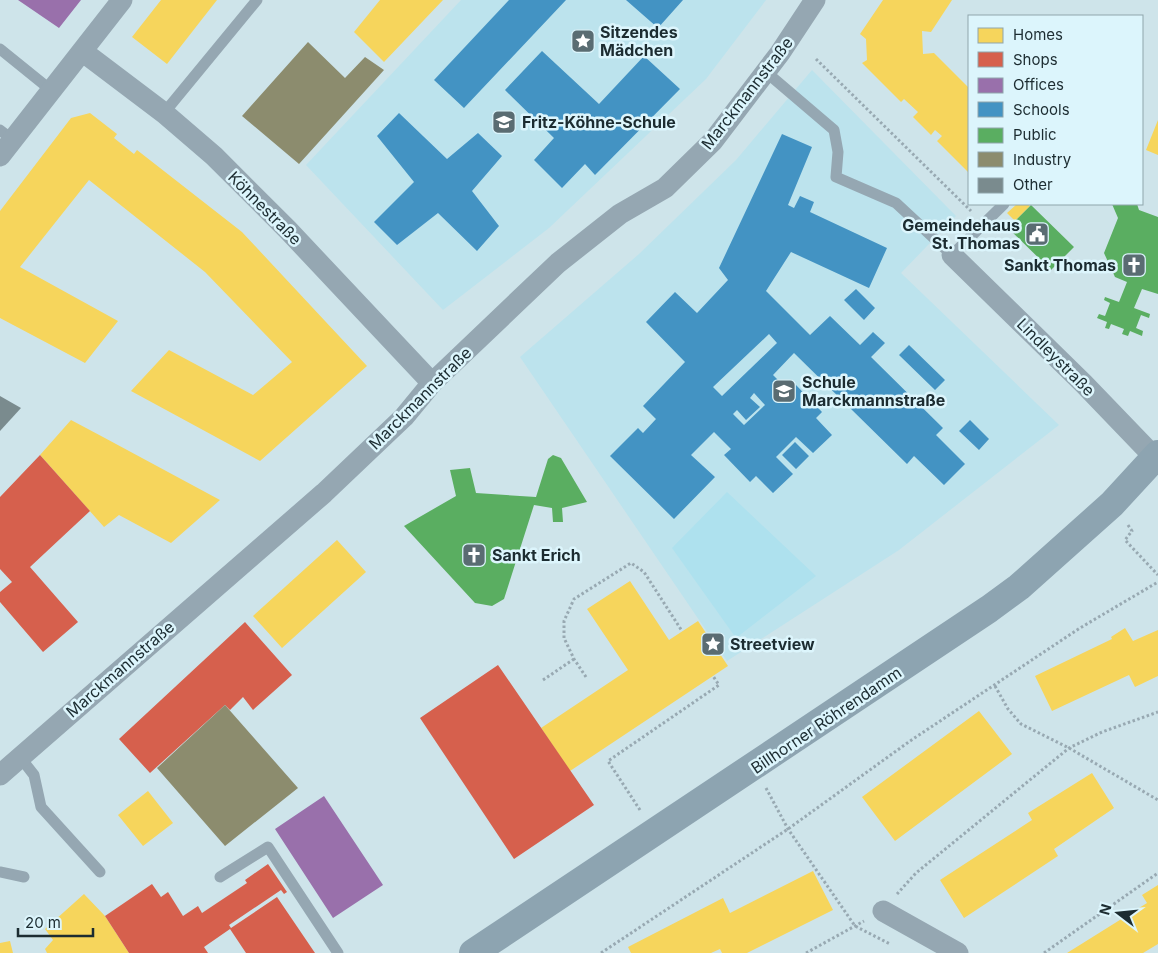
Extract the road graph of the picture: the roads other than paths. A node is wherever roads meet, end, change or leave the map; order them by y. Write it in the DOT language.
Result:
graph roads {
  1 [pos="122,0"];
  2 [pos="257,0"];
  3 [pos="815,0"];
  4 [pos="0,48"];
  5 [pos="82,51"];
  6 [pos="766,72"];
  7 [pos="52,91"];
  8 [pos="164,113"];
  9 [pos="6,135"];
  10 [pos="0,156"];
  11 [pos="1003,205"];
  12 [pos="952,255"];
  13 [pos="432,383"];
  14 [pos="1157,458"];
  15 [pos="20,757"];
  16 [pos="0,774"];
  17 [pos="0,872"];
  18 [pos="100,872"];
  19 [pos="24,877"];
  20 [pos="220,877"];
  21 [pos="883,912"];
  22 [pos="336,952"];
  23 [pos="473,953"];
  24 [pos="958,953"];
  1 -- 5 [label="street"];
  2 -- 8 [label="lane"];
  3 -- 6 [label="street, Marckmannstraße"];
  4 -- 7 [label="lane"];
  5 -- 7 [label="street"];
  5 -- 8 [label="street, Köhnestraße"];
  6 -- 12 [label="lane"];
  6 -- 13 [label="street, Marckmannstraße"];
  7 -- 9 [label="street"];
  8 -- 13 [label="street, Köhnestraße"];
  9 -- 10 [label="street"];
  11 -- 12 [label="lane"];
  12 -- 14 [label="street, Lindleystraße"];
  13 -- 15 [label="street, Marckmannstraße"];
  14 -- 23 [label="street, Billhorner Röhrendamm"];
  15 -- 16 [label="street, Marckmannstraße"];
  15 -- 18 [label="lane"];
  17 -- 19 [label="lane"];
  20 -- 22 [label="lane"];
  21 -- 24 [label="street"];
}
